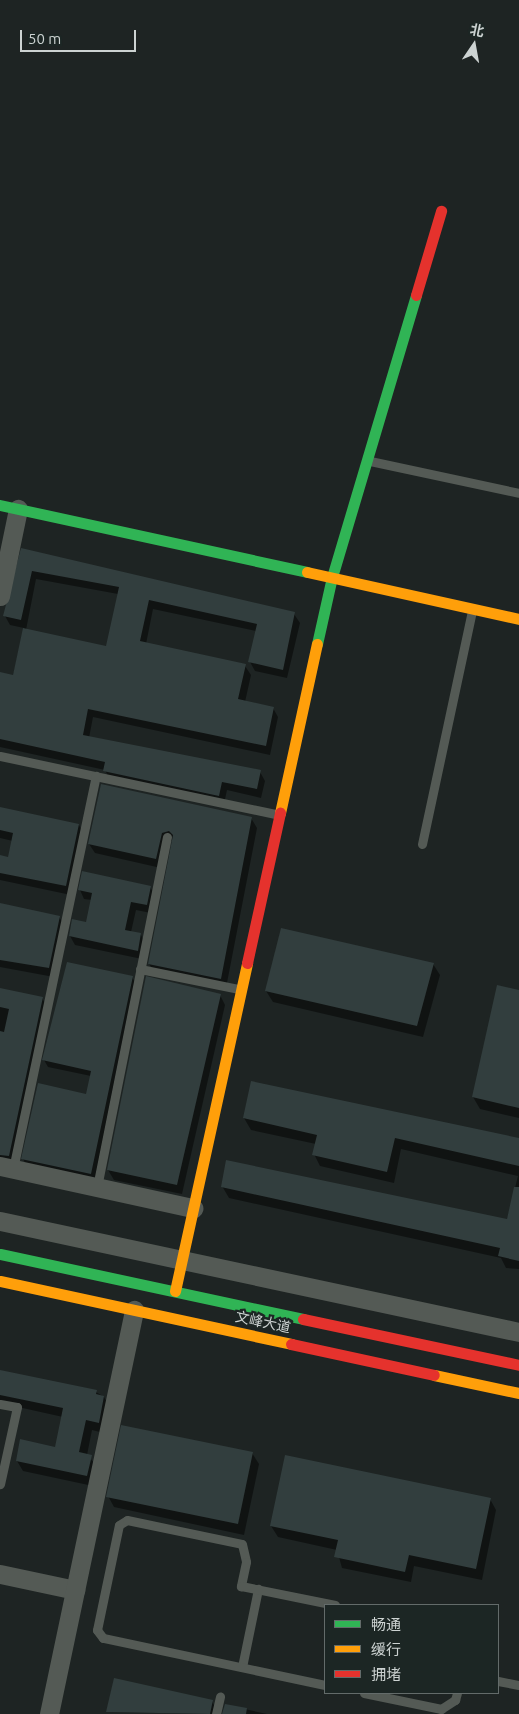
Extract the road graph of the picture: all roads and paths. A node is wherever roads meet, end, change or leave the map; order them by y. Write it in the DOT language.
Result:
graph roads {
  1 [pos="441,211"];
  2 [pos="366,460"];
  3 [pos="519,493"];
  4 [pos="9,507"];
  5 [pos="332,577"];
  6 [pos="0,596"];
  7 [pos="473,608"];
  8 [pos="519,619"];
  9 [pos="0,756"];
  10 [pos="96,776"];
  11 [pos="280,815"];
  12 [pos="167,837"];
  13 [pos="422,844"];
  14 [pos="140,969"];
  15 [pos="241,989"];
  16 [pos="7,1168"];
  17 [pos="97,1187"];
  18 [pos="193,1208"];
  19 [pos="0,1221"];
  20 [pos="0,1254"];
  21 [pos="182,1260"];
  22 [pos="0,1281"];
  23 [pos="175,1291"];
  24 [pos="134,1310"];
  25 [pos="519,1332"];
  26 [pos="519,1365"];
  27 [pos="519,1393"];
  28 [pos="0,1404"];
  29 [pos="0,1484"];
  30 [pos="0,1574"];
  31 [pos="258,1589"];
  32 [pos="75,1590"];
  33 [pos="330,1604"];
  34 [pos="242,1667"];
  35 [pos="499,1681"];
  36 [pos="324,1685"];
  37 [pos="519,1685"];
  38 [pos="369,1694"];
  39 [pos="457,1694"];
  40 [pos="220,1696"];
  41 [pos="49,1714"];
  42 [pos="216,1714"];
  1 -- 2 [label="street"];
  2 -- 3 [label="lane"];
  2 -- 5 [label="street"];
  4 -- 5 [label="street"];
  4 -- 6 [label="street"];
  5 -- 7 [label="street"];
  5 -- 11 [label="street"];
  7 -- 8 [label="street"];
  7 -- 13 [label="lane"];
  9 -- 10 [label="lane"];
  10 -- 11 [label="lane"];
  10 -- 16 [label="lane"];
  11 -- 15 [label="street"];
  12 -- 14 [label="lane"];
  14 -- 15 [label="lane"];
  14 -- 17 [label="lane"];
  15 -- 18 [label="street"];
  16 -- 17 [label="street"];
  17 -- 18 [label="street"];
  18 -- 21 [label="street"];
  19 -- 21 [label="street"];
  20 -- 23 [label="street, 文峰大道"];
  21 -- 23 [label="street"];
  21 -- 25 [label="street"];
  22 -- 24 [label="street, 文峰大道"];
  23 -- 26 [label="street, 文峰大道"];
  24 -- 27 [label="street, 文峰大道"];
  24 -- 32 [label="street"];
  28 -- 29 [label="lane"];
  30 -- 32 [label="street"];
  31 -- 33 [label="lane"];
  31 -- 34 [label="lane"];
  31 -- 34 [label="lane"];
  32 -- 41 [label="street"];
  34 -- 36 [label="lane"];
  35 -- 37 [label="lane"];
  38 -- 39 [label="lane"];
  40 -- 42 [label="lane"];
}
